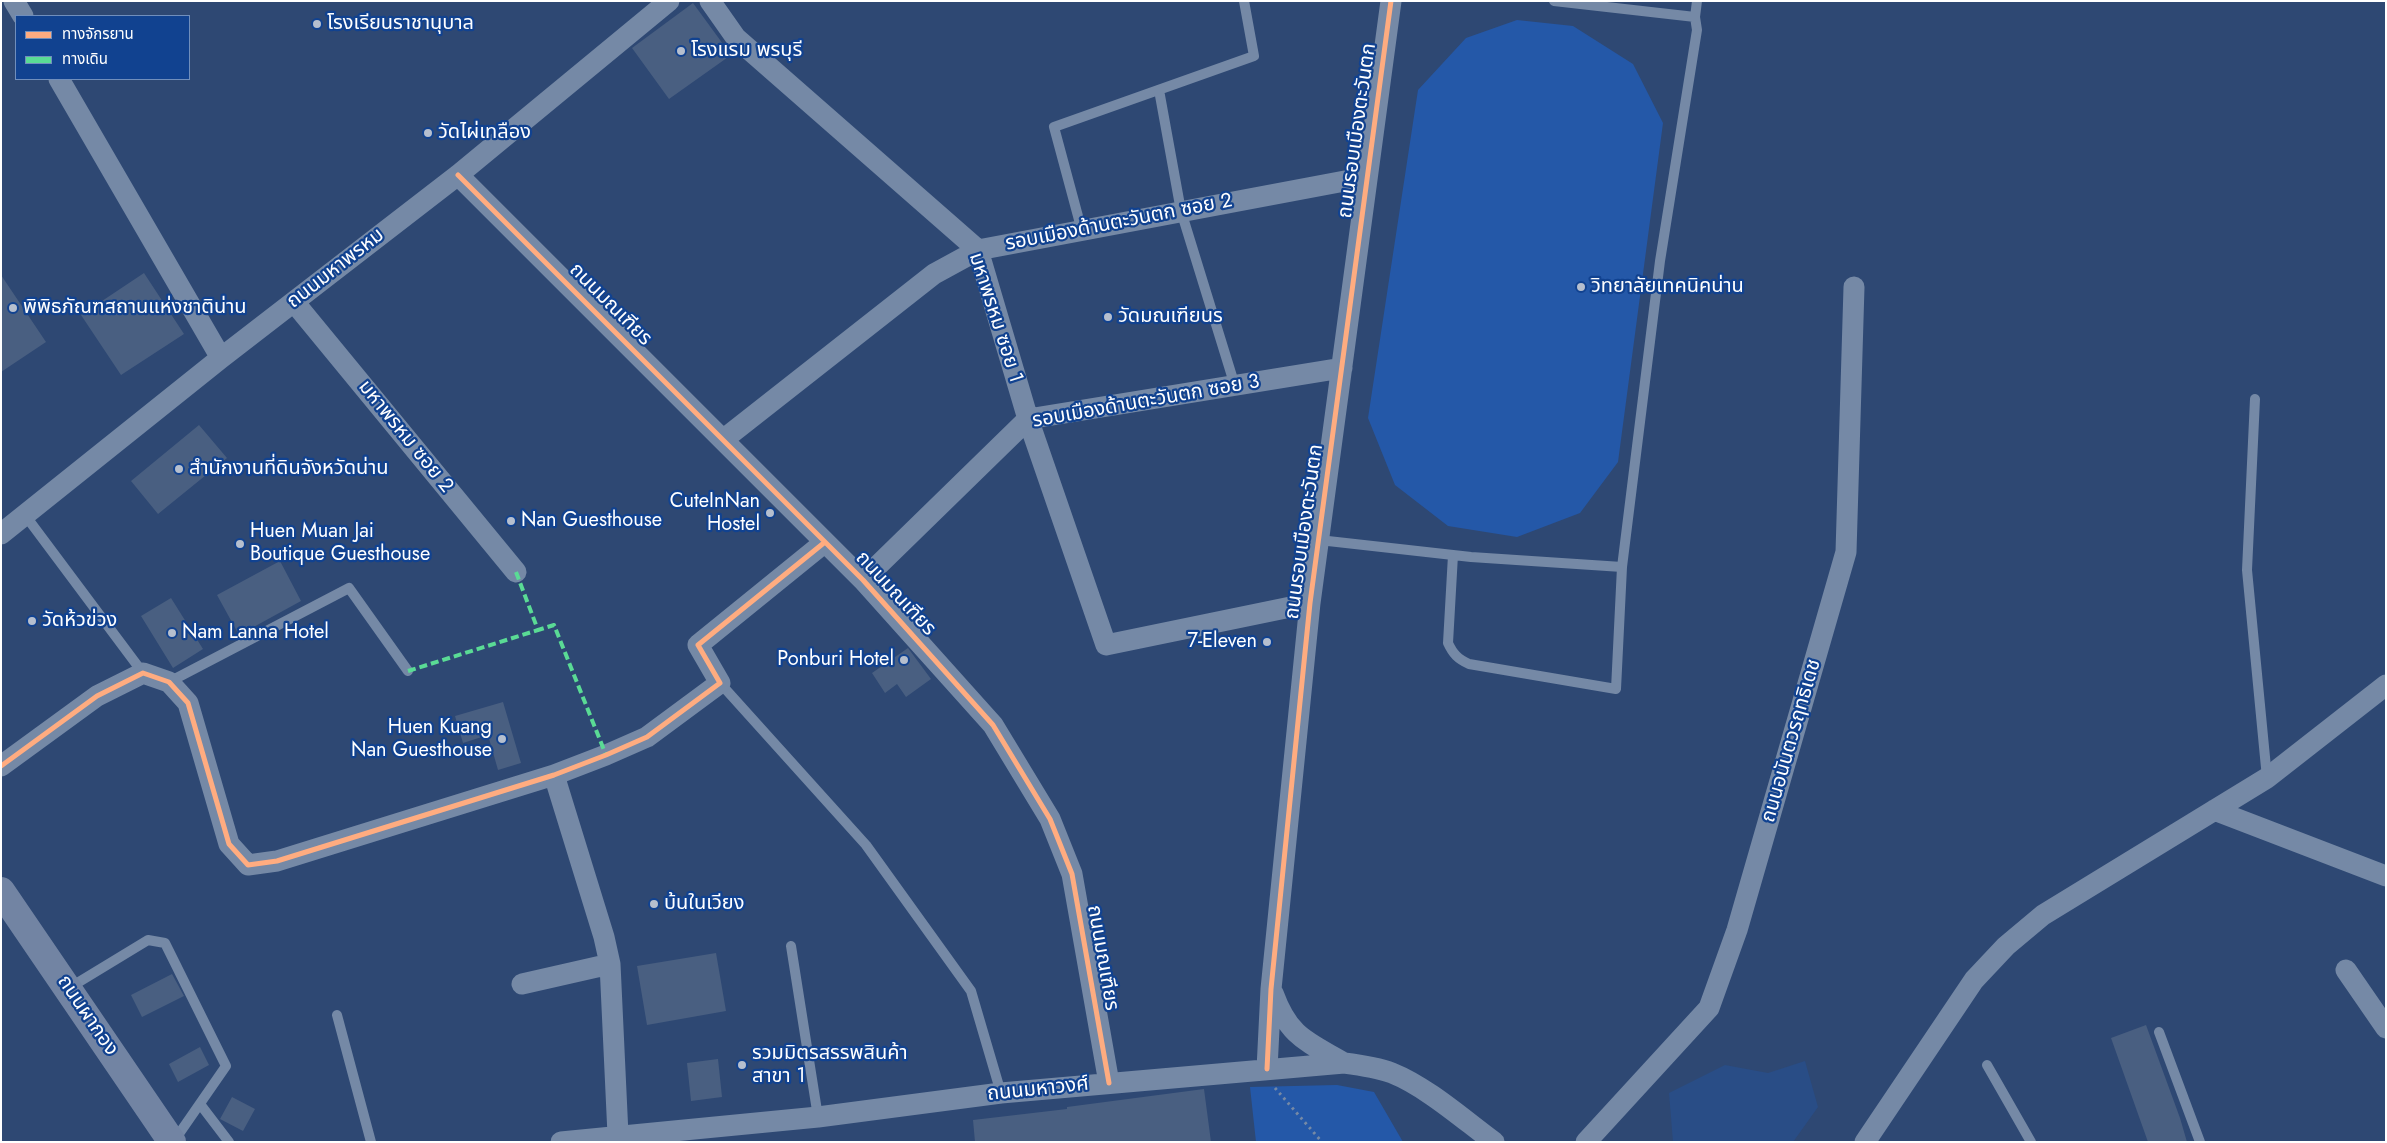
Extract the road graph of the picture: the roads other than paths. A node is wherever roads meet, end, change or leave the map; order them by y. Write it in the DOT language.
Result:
graph roads {
  1 [pos="14,1"];
  2 [pos="669,1"];
  3 [pos="710,1"];
  4 [pos="1244,1"];
  5 [pos="1391,1"];
  6 [pos="1554,1"];
  7 [pos="1697,1"];
  8 [pos="647,8"];
  9 [pos="22,15"];
  10 [pos="1695,17"];
  11 [pos="60,80"];
  12 [pos="1159,90"];
  13 [pos="458,175"];
  14 [pos="1366,177"];
  15 [pos="1181,211"];
  16 [pos="1082,231"];
  17 [pos="978,250"];
  18 [pos="1854,287"];
  19 [pos="294,302"];
  20 [pos="220,358"];
  21 [pos="1342,368"];
  22 [pos="1235,386"];
  23 [pos="2255,399"];
  24 [pos="1028,419"];
  25 [pos="724,439"];
  26 [pos="25,515"];
  27 [pos="1,534"];
  28 [pos="1319,540"];
  29 [pos="825,542"];
  30 [pos="1453,555"];
  31 [pos="1622,567"];
  32 [pos="516,572"];
  33 [pos="863,580"];
  34 [pos="1310,603"];
  35 [pos="408,671"];
  36 [pos="143,673"];
  37 [pos="169,682"];
  38 [pos="720,683"];
  39 [pos="2386,685"];
  40 [pos="1,766"];
  41 [pos="554,774"];
  42 [pos="2267,778"];
  43 [pos="2214,810"];
  44 [pos="2386,876"];
  45 [pos="1,891"];
  46 [pos="791,946"];
  47 [pos="610,964"];
  48 [pos="2346,970"];
  49 [pos="522,984"];
  50 [pos="68,988"];
  51 [pos="1271,988"];
  52 [pos="337,1015"];
  53 [pos="2386,1028"];
  54 [pos="2159,1032"];
  55 [pos="1344,1063"];
  56 [pos="1987,1065"];
  57 [pos="1267,1069"];
  58 [pos="1109,1083"];
  59 [pos="1002,1093"];
  60 [pos="200,1104"];
  61 [pos="818,1117"];
  62 [pos="618,1135"];
  63 [pos="569,1141"];
  64 [pos="173,1142"];
  65 [pos="229,1142"];
  66 [pos="371,1142"];
  67 [pos="1494,1142"];
  68 [pos="1586,1142"];
  69 [pos="1865,1142"];
  70 [pos="2031,1142"];
  71 [pos="2200,1142"];
  1 -- 9 [label="street"];
  2 -- 8 [label="street, ถนนมหาพรหม"];
  3 -- 17 [label="street, มหาพรหม ซอย 1"];
  4 -- 12 [label="lane"];
  5 -- 14 [label="street, ถนนรอบเมืองตะวันตก"];
  6 -- 10 [label="lane"];
  7 -- 10 [label="lane"];
  8 -- 13 [label="street, ถนนมหาพรหม"];
  10 -- 31 [label="lane"];
  11 -- 20 [label="street"];
  12 -- 15 [label="lane"];
  12 -- 16 [label="lane"];
  13 -- 19 [label="street, ถนนมหาพรหม"];
  13 -- 25 [label="street, ถนนมณเฑียร"];
  14 -- 15 [label="street, รอบเมืองด้านตะวันตก ซอย 2"];
  14 -- 21 [label="street, ถนนรอบเมืองตะวันตก"];
  15 -- 16 [label="street, รอบเมืองด้านตะวันตก ซอย 2"];
  15 -- 22 [label="lane"];
  16 -- 17 [label="street, รอบเมืองด้านตะวันตก ซอย 2"];
  17 -- 24 [label="street, มหาพรหม ซอย 1"];
  17 -- 25 [label="street, รอบเมืองด้านตะวันตก ซอย 2"];
  18 -- 68 [label="street, ถนนอนันตวรฤทธิเดช"];
  19 -- 20 [label="street, ถนนมหาพรหม"];
  19 -- 32 [label="street, มหาพรหม ซอย 2"];
  20 -- 26 [label="street, ถนนมหาพรหม"];
  21 -- 22 [label="street, รอบเมืองด้านตะวันตก ซอย 3"];
  21 -- 28 [label="street, ถนนรอบเมืองตะวันตก"];
  22 -- 24 [label="street, รอบเมืองด้านตะวันตก ซอย 3"];
  23 -- 42 [label="lane"];
  24 -- 33 [label="street, รอบเมืองด้านตะวันตก ซอย 3"];
  24 -- 34 [label="street, มหาพรหม ซอย 1"];
  25 -- 29 [label="street, ถนนมณเฑียร"];
  26 -- 27 [label="street, ถนนมหาพรหม"];
  26 -- 36 [label="lane"];
  28 -- 30 [label="lane"];
  28 -- 34 [label="street, ถนนรอบเมืองตะวันตก"];
  29 -- 33 [label="street, ถนนมณเฑียร"];
  29 -- 38 [label="street"];
  30 -- 31 [label="lane"];
  30 -- 31 [label="lane"];
  33 -- 58 [label="street, ถนนมณเฑียร"];
  34 -- 51 [label="street, ถนนรอบเมืองตะวันตก"];
  35 -- 37 [label="lane"];
  36 -- 37 [label="street"];
  36 -- 40 [label="street"];
  37 -- 41 [label="street"];
  38 -- 41 [label="street"];
  38 -- 59 [label="lane"];
  39 -- 42 [label="street"];
  41 -- 47 [label="street"];
  42 -- 43 [label="street"];
  43 -- 44 [label="street"];
  43 -- 69 [label="street"];
  45 -- 50 [label="main road, ถนนผากอง"];
  46 -- 61 [label="lane"];
  47 -- 49 [label="street"];
  47 -- 62 [label="street"];
  48 -- 53 [label="street"];
  50 -- 60 [label="lane"];
  50 -- 64 [label="main road, ถนนผากอง"];
  51 -- 55 [label="street"];
  51 -- 57 [label="street, ถนนรอบเมืองตะวันตก"];
  52 -- 66 [label="lane"];
  54 -- 71 [label="lane"];
  55 -- 57 [label="street, ถนนมหาวงศ์"];
  55 -- 67 [label="street, ถนนมหาวงศ์"];
  56 -- 70 [label="lane"];
  57 -- 58 [label="street, ถนนมหาวงศ์"];
  58 -- 59 [label="street, ถนนมหาวงศ์"];
  59 -- 61 [label="street, ถนนมหาวงศ์"];
  60 -- 64 [label="lane"];
  60 -- 65 [label="lane"];
  61 -- 62 [label="street, ถนนมหาวงศ์"];
  62 -- 63 [label="street, ถนนมหาวงศ์"];
}
